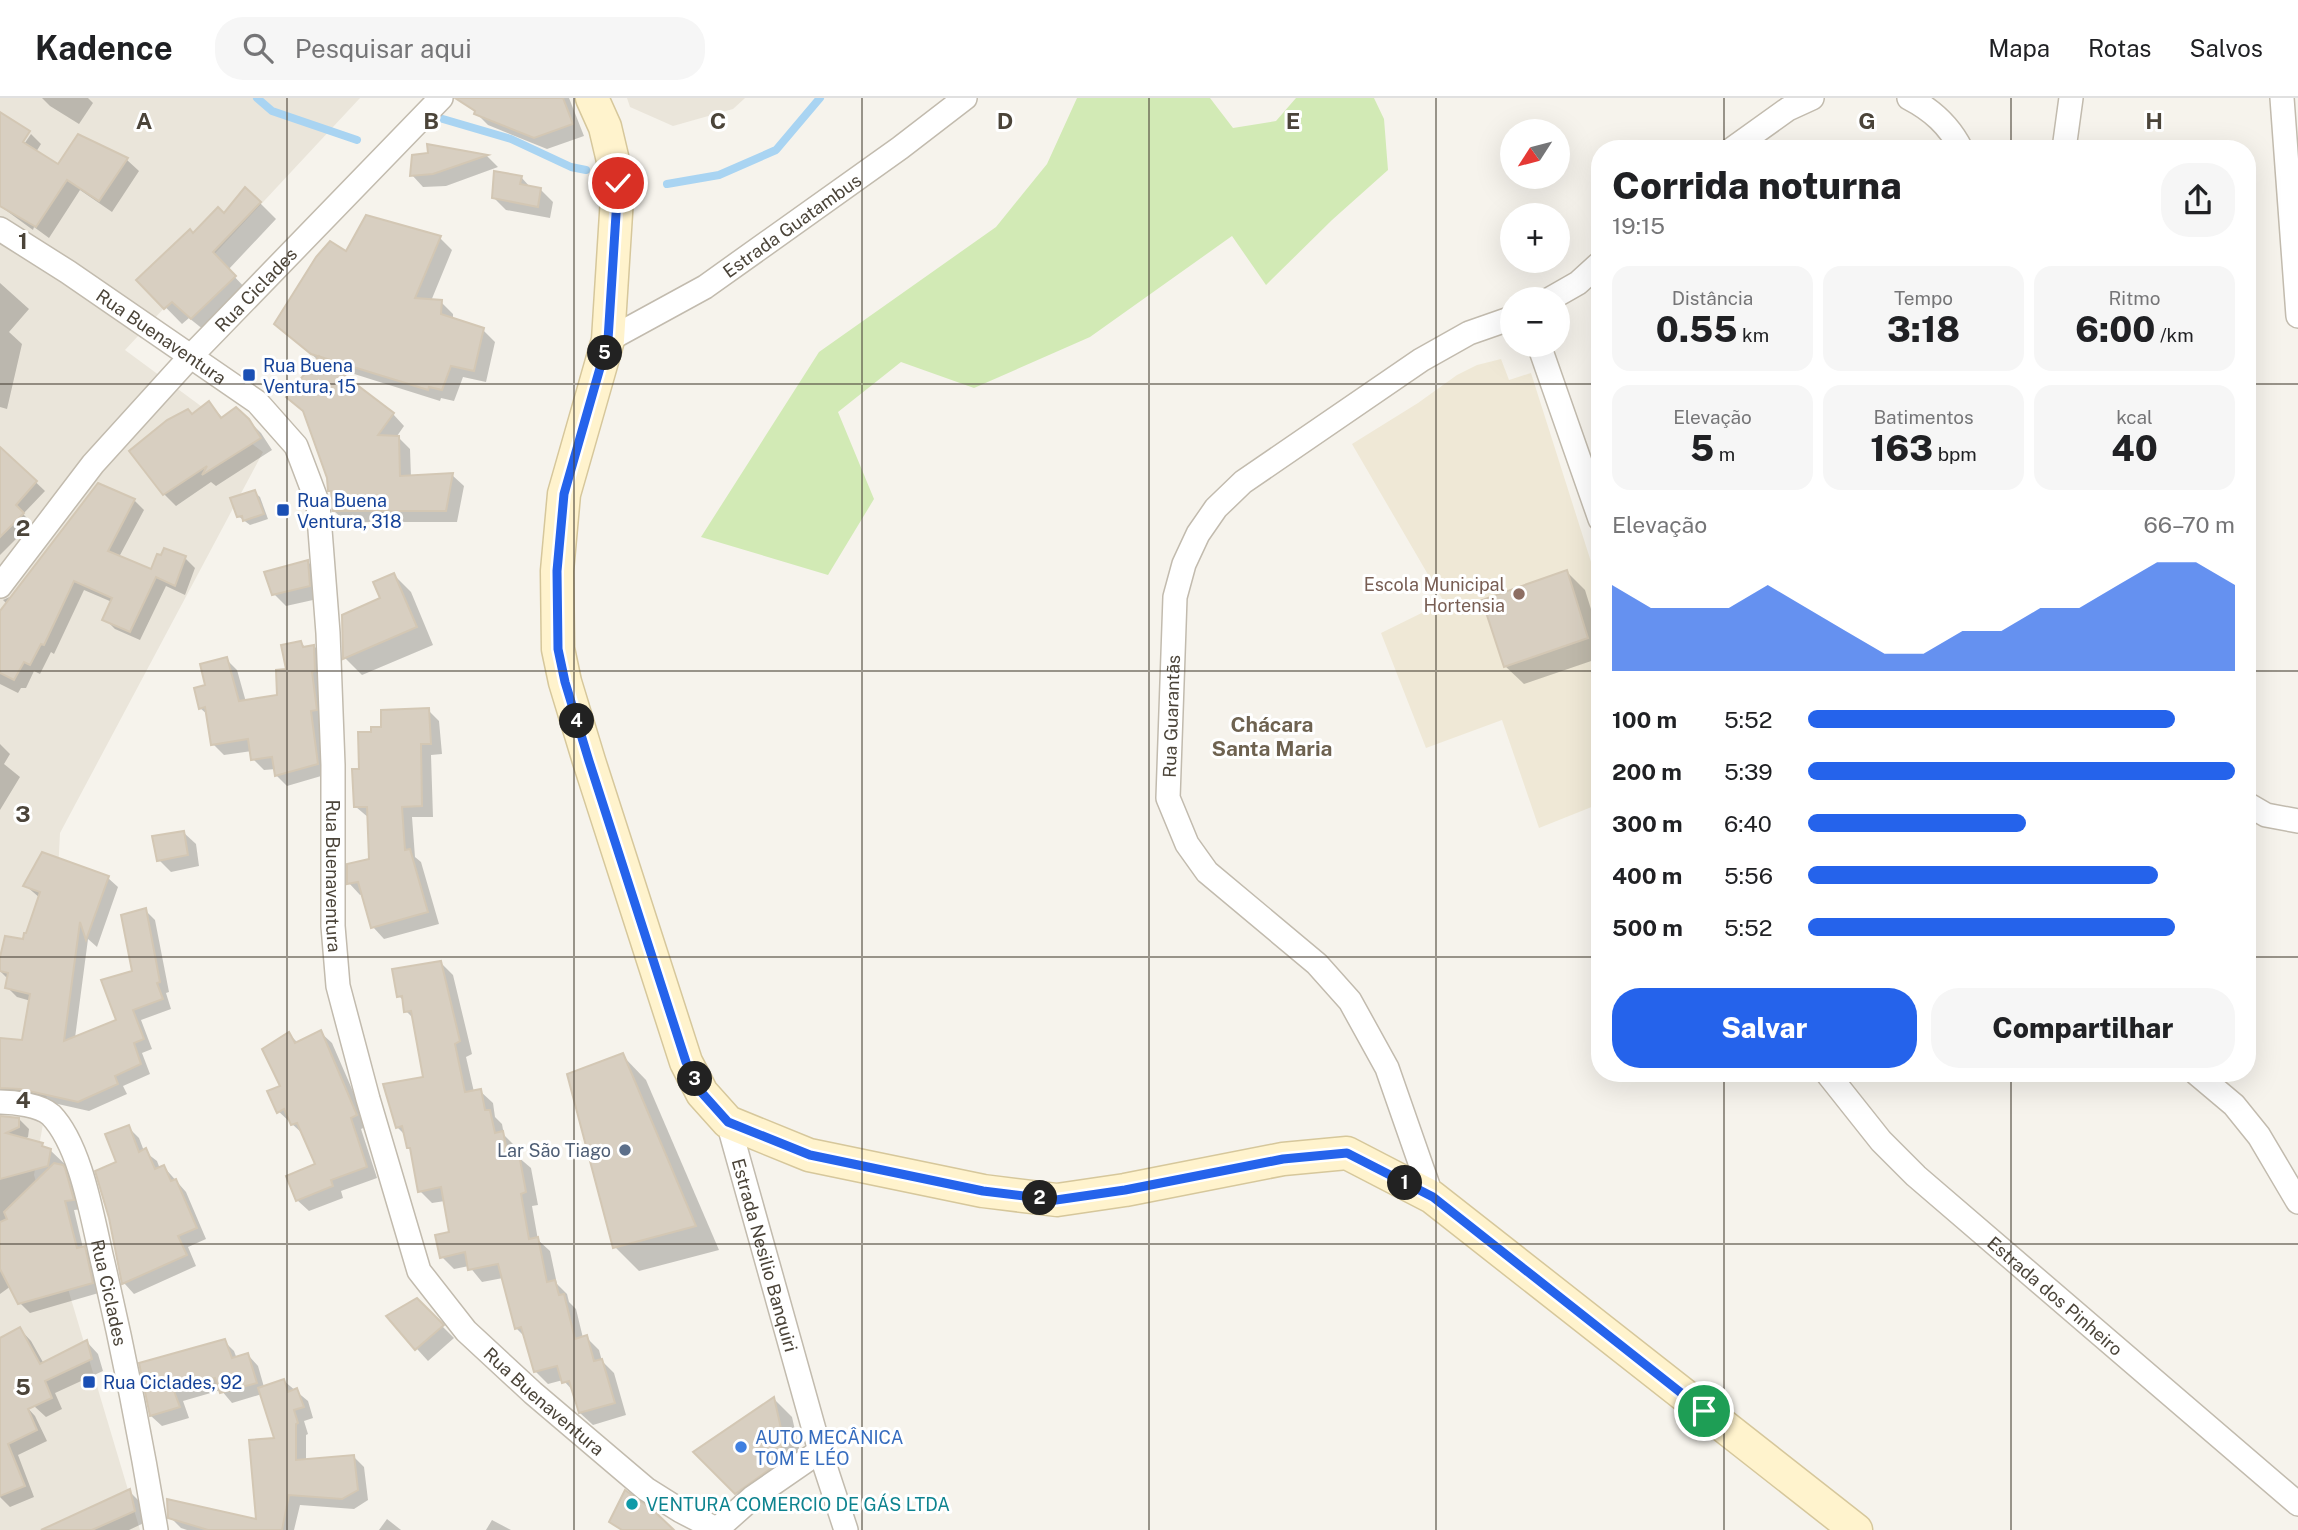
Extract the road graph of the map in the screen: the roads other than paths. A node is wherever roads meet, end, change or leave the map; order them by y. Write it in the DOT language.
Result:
graph roads {
  1 [pos="441,98"];
  2 [pos="592,98"];
  3 [pos="965,98"];
  4 [pos="1812,98"];
  5 [pos="1909,98"];
  6 [pos="2071,98"];
  7 [pos="2282,98"];
  8 [pos="1745,140"];
  9 [pos="1956,140"];
  10 [pos="2065,140"];
  11 [pos="0,229"];
  12 [pos="1591,272"];
  13 [pos="1570,288"];
  14 [pos="2298,316"];
  15 [pos="1500,322"];
  16 [pos="608,340"];
  17 [pos="191,356"];
  18 [pos="1543,357"];
  19 [pos="1591,493"];
  20 [pos="0,586"];
  21 [pos="2256,809"];
  22 [pos="2298,821"];
  23 [pos="1834,1082"];
  24 [pos="2207,1082"];
  25 [pos="0,1102"];
  26 [pos="728,1122"];
  27 [pos="1433,1197"];
  28 [pos="2298,1202"];
  29 [pos="820,1451"];
  30 [pos="2298,1504"];
  31 [pos="716,1529"];
  32 [pos="156,1530"];
  33 [pos="846,1530"];
  34 [pos="1856,1530"];
  1 -- 17 [label="street, Rua Ciclades"];
  2 -- 16 [label="street, Estrada Nesilio Banquiri"];
  3 -- 16 [label="street, Estrada Guatambus"];
  4 -- 8 [label="street"];
  5 -- 9 [label="street"];
  6 -- 10 [label="street"];
  7 -- 14 [label="street"];
  11 -- 17 [label="street, Rua Buenaventura"];
  12 -- 13 [label="street"];
  15 -- 27 [label="street, Rua Guarantãs"];
  16 -- 26 [label="street, Estrada Nesilio Banquiri"];
  17 -- 20 [label="street, Rua Ciclades"];
  17 -- 31 [label="street, Rua Buenaventura"];
  18 -- 19 [label="street"];
  21 -- 22 [label="street"];
  23 -- 30 [label="street, Estrada dos Pinheiro"];
  24 -- 28 [label="street"];
  25 -- 32 [label="street, Rua Ciclades"];
  26 -- 27 [label="street"];
  26 -- 29 [label="street, Estrada Nesilio Banquiri"];
  27 -- 34 [label="street"];
  29 -- 31 [label="street"];
  29 -- 33 [label="street, Estrada Nesilio Banquiri"];
}
